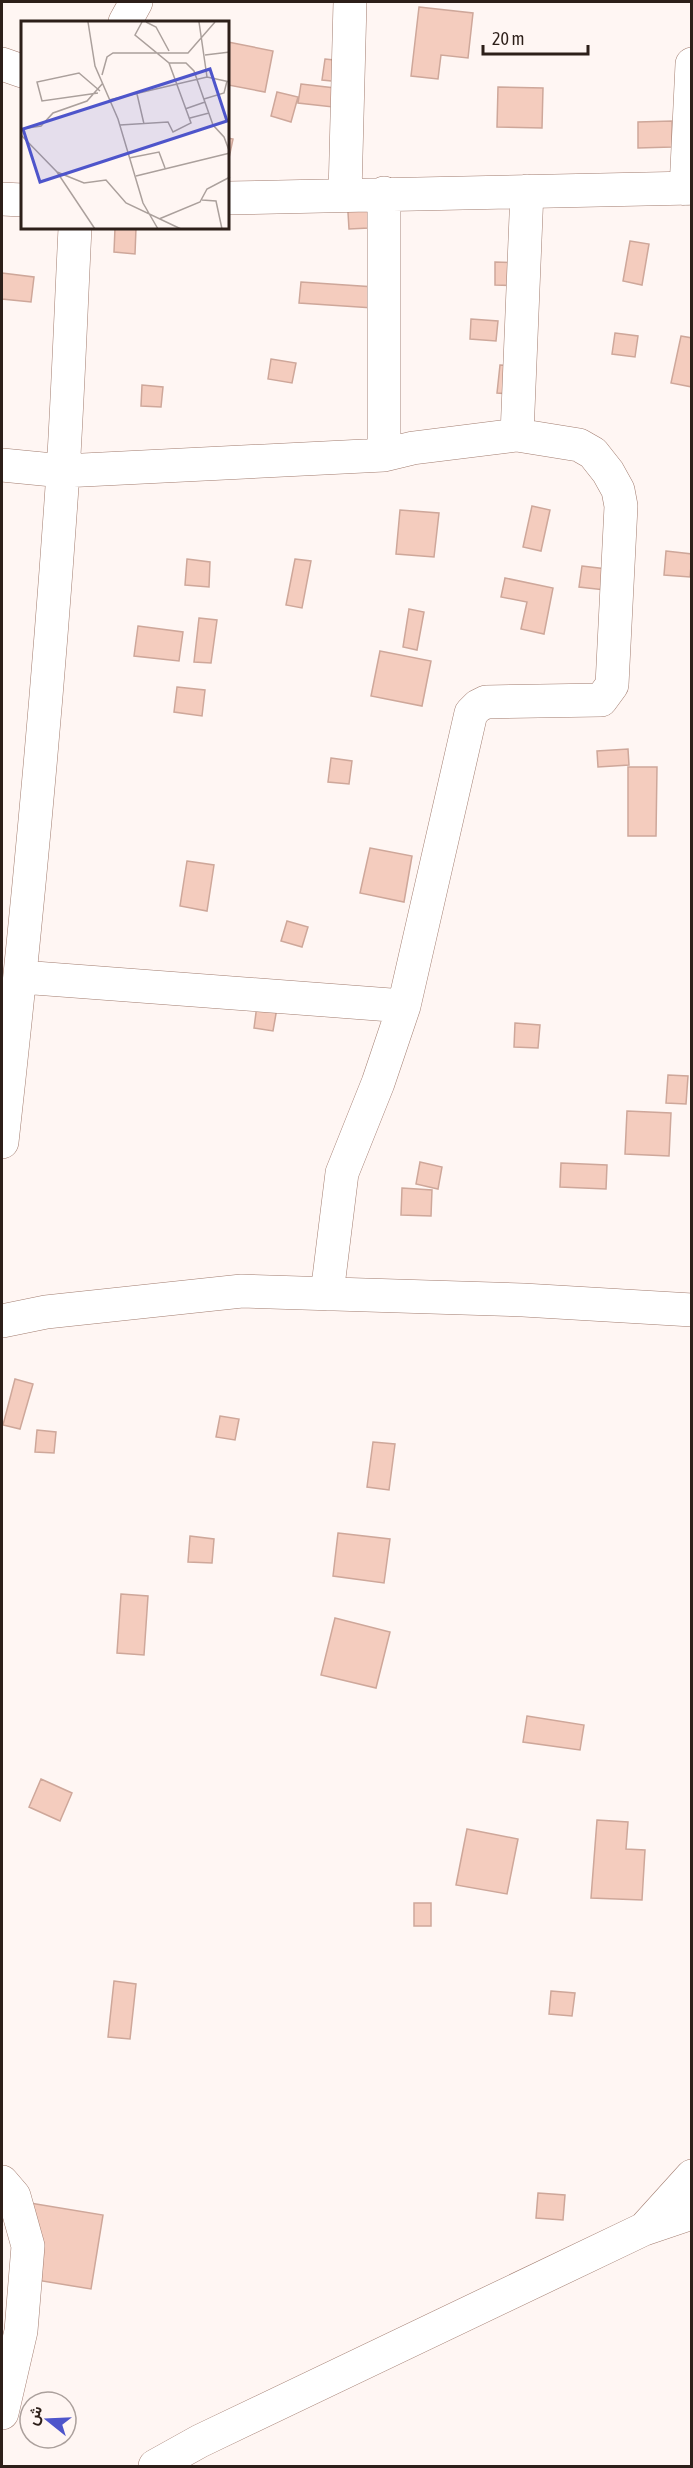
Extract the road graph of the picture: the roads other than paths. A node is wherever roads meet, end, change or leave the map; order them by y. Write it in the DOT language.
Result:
graph roads {
  1 [pos="136,2"];
  2 [pos="350,2"];
  3 [pos="126,21"];
  4 [pos="2,64"];
  5 [pos="692,64"];
  6 [pos="21,71"];
  7 [pos="689,189"];
  8 [pos="527,191"];
  9 [pos="345,194"];
  10 [pos="384,194"];
  11 [pos="230,198"];
  12 [pos="2,199"];
  13 [pos="21,200"];
  14 [pos="75,230"];
  15 [pos="517,435"];
  16 [pos="384,455"];
  17 [pos="2,465"];
  18 [pos="63,471"];
  19 [pos="21,977"];
  20 [pos="404,1006"];
  21 [pos="2,1142"];
  22 [pos="327,1294"];
  23 [pos="692,1310"];
  24 [pos="2,1321"];
  25 [pos="692,2176"];
  26 [pos="2,2182"];
  27 [pos="692,2213"];
  28 [pos="644,2229"];
  29 [pos="2,2413"];
  30 [pos="155,2466"];
  1 -- 3 [label="street"];
  2 -- 9 [label="street"];
  4 -- 6 [label="street"];
  5 -- 7 [label="street"];
  7 -- 8 [label="street"];
  8 -- 10 [label="street"];
  8 -- 15 [label="street"];
  9 -- 10 [label="street"];
  9 -- 11 [label="street"];
  10 -- 16 [label="street"];
  12 -- 13 [label="street"];
  14 -- 18 [label="street"];
  15 -- 16 [label="street"];
  15 -- 20 [label="street"];
  16 -- 18 [label="street"];
  17 -- 18 [label="street"];
  18 -- 19 [label="street"];
  19 -- 20 [label="street"];
  19 -- 21 [label="street"];
  20 -- 22 [label="street"];
  22 -- 23 [label="street"];
  22 -- 24 [label="street"];
  25 -- 28 [label="street"];
  26 -- 29 [label="street"];
  27 -- 28 [label="street"];
  28 -- 30 [label="street"];
}
